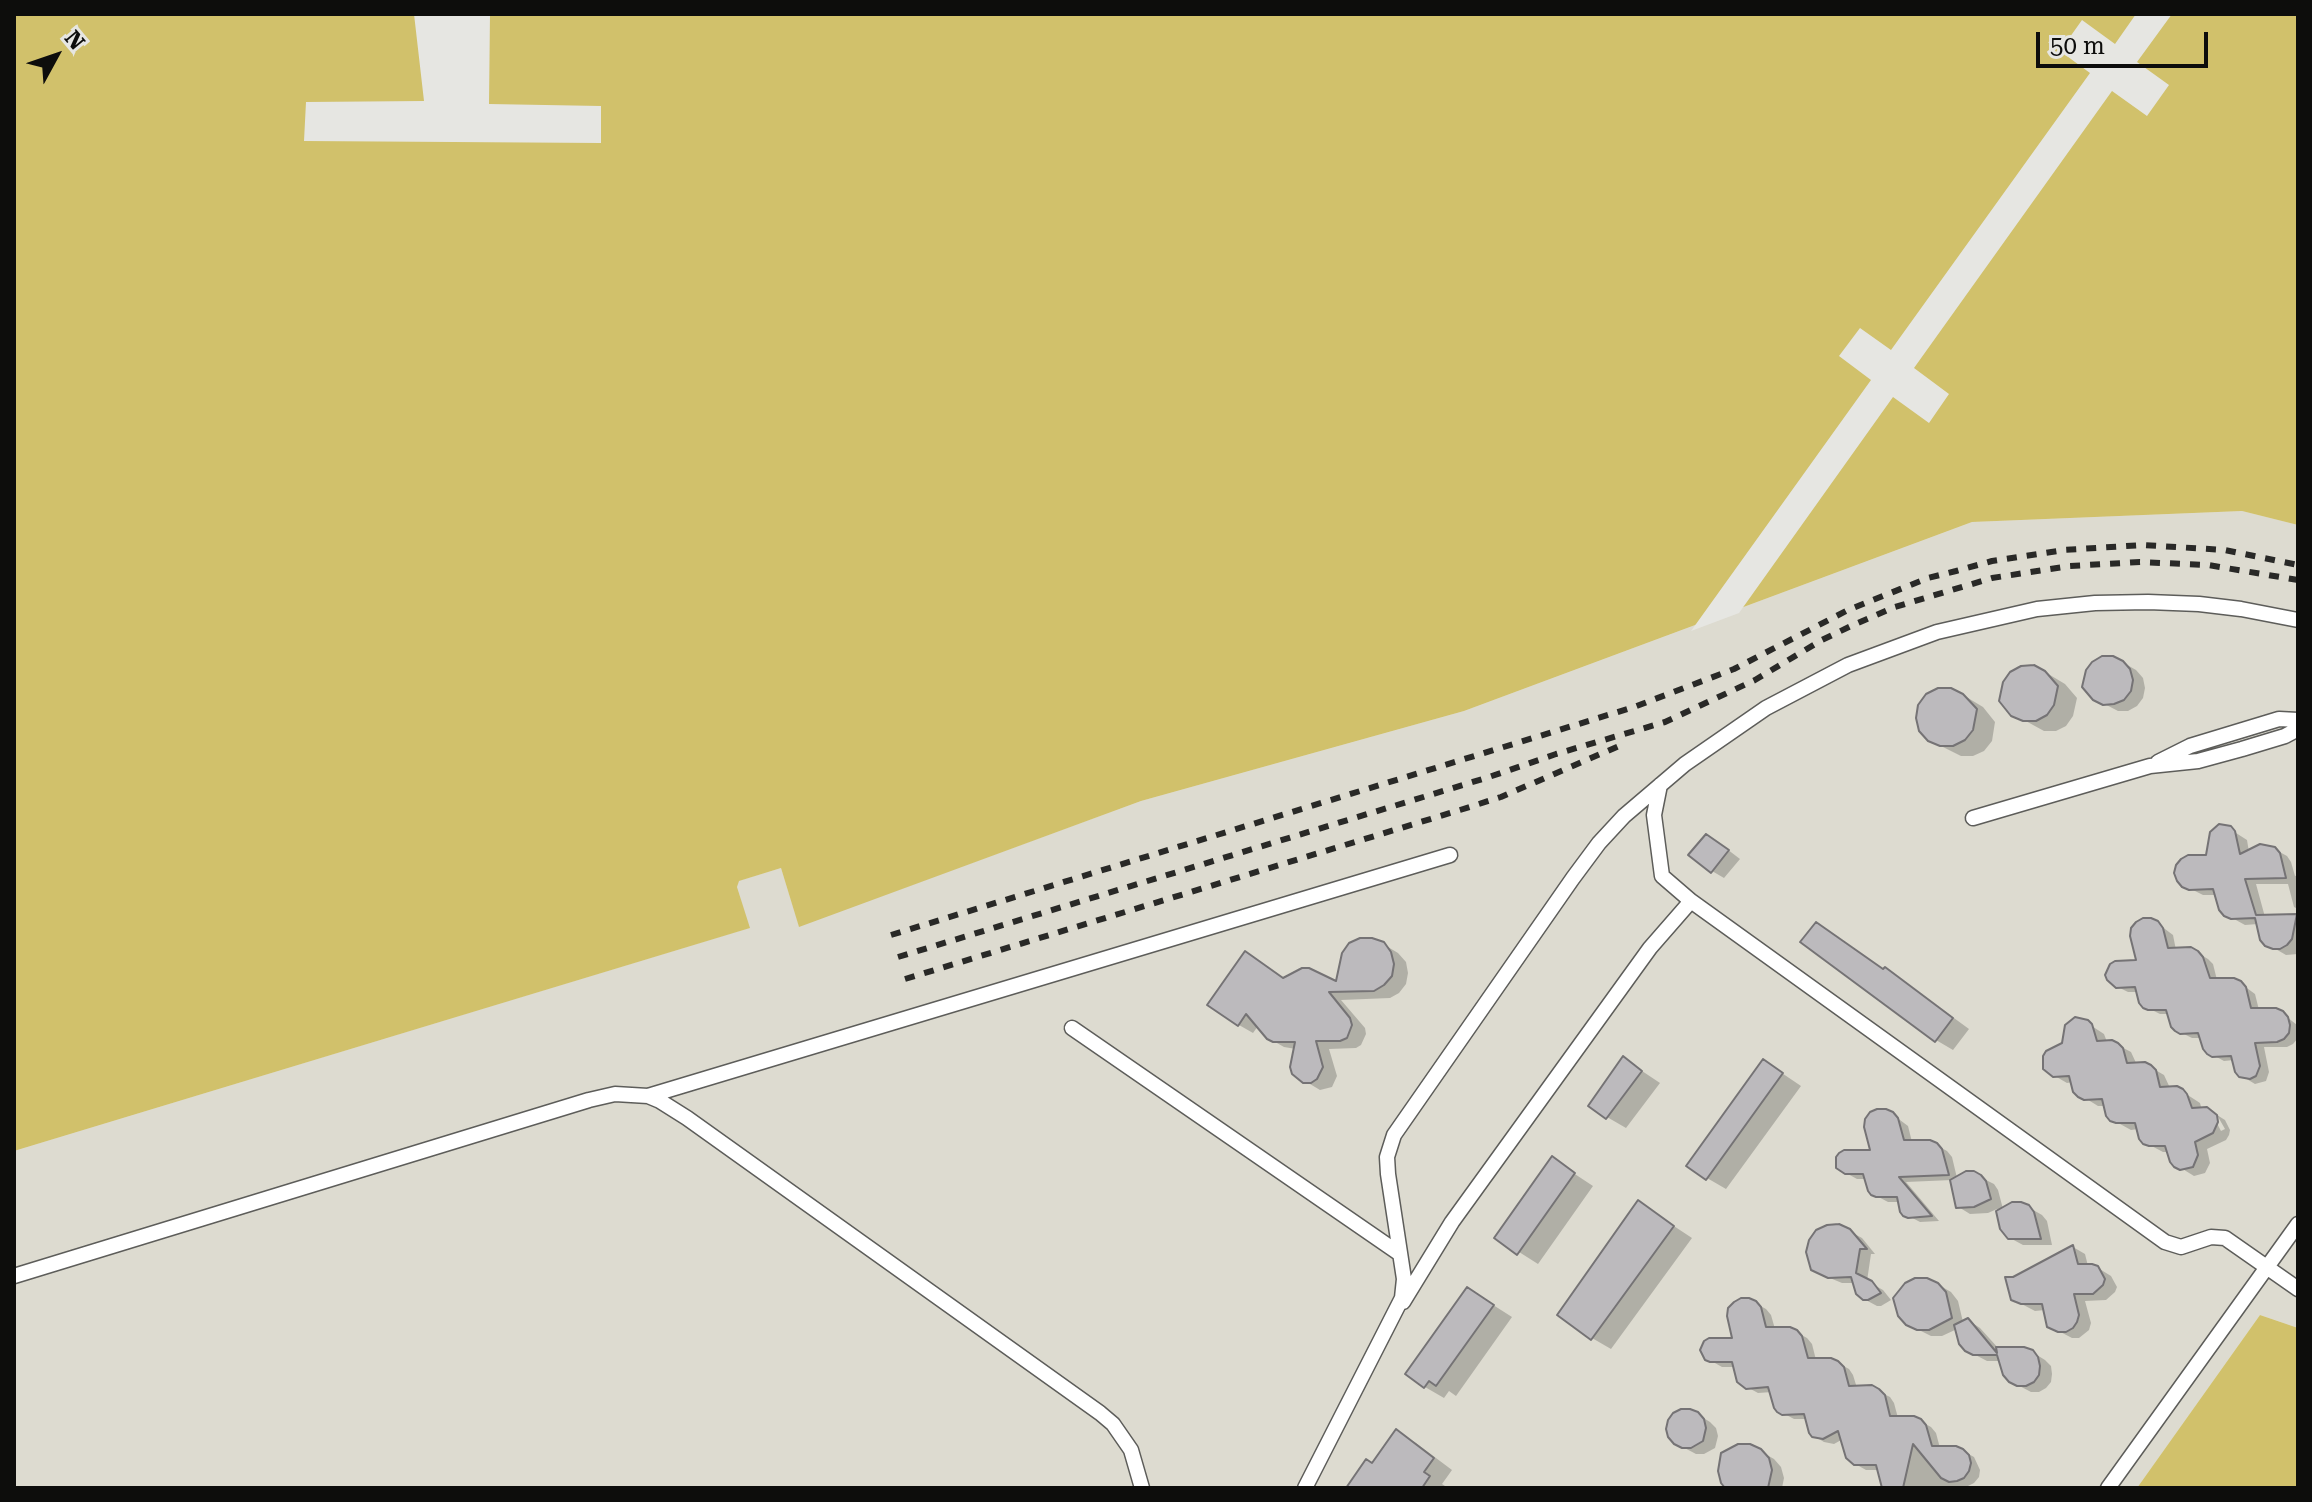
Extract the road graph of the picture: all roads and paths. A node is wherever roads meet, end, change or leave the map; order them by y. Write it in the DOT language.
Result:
graph roads {
  1 [pos="2298,620"];
  2 [pos="2298,720"];
  3 [pos="2298,729"];
  4 [pos="2150,766"];
  5 [pos="1660,785"];
  6 [pos="1973,818"];
  7 [pos="1450,855"];
  8 [pos="1691,901"];
  9 [pos="1072,1028"];
  10 [pos="648,1096"];
  11 [pos="2298,1224"];
  12 [pos="1400,1254"];
  13 [pos="2267,1267"];
  14 [pos="14,1276"];
  15 [pos="2298,1289"];
  16 [pos="1394,1316"];
  17 [pos="1142,1488"];
  18 [pos="1305,1488"];
  19 [pos="2108,1488"];
  1 -- 5 [label="lane"];
  2 -- 4 [label="lane"];
  3 -- 4 [label="lane"];
  4 -- 6 [label="lane"];
  5 -- 8 [label="lane"];
  5 -- 12 [label="lane"];
  7 -- 10 [label="lane"];
  8 -- 13 [label="lane"];
  8 -- 16 [label="lane"];
  9 -- 12 [label="lane"];
  10 -- 14 [label="lane"];
  10 -- 17 [label="lane"];
  11 -- 13 [label="lane"];
  12 -- 16 [label="lane"];
  13 -- 15 [label="lane"];
  13 -- 19 [label="lane"];
  16 -- 18 [label="lane"];
}
